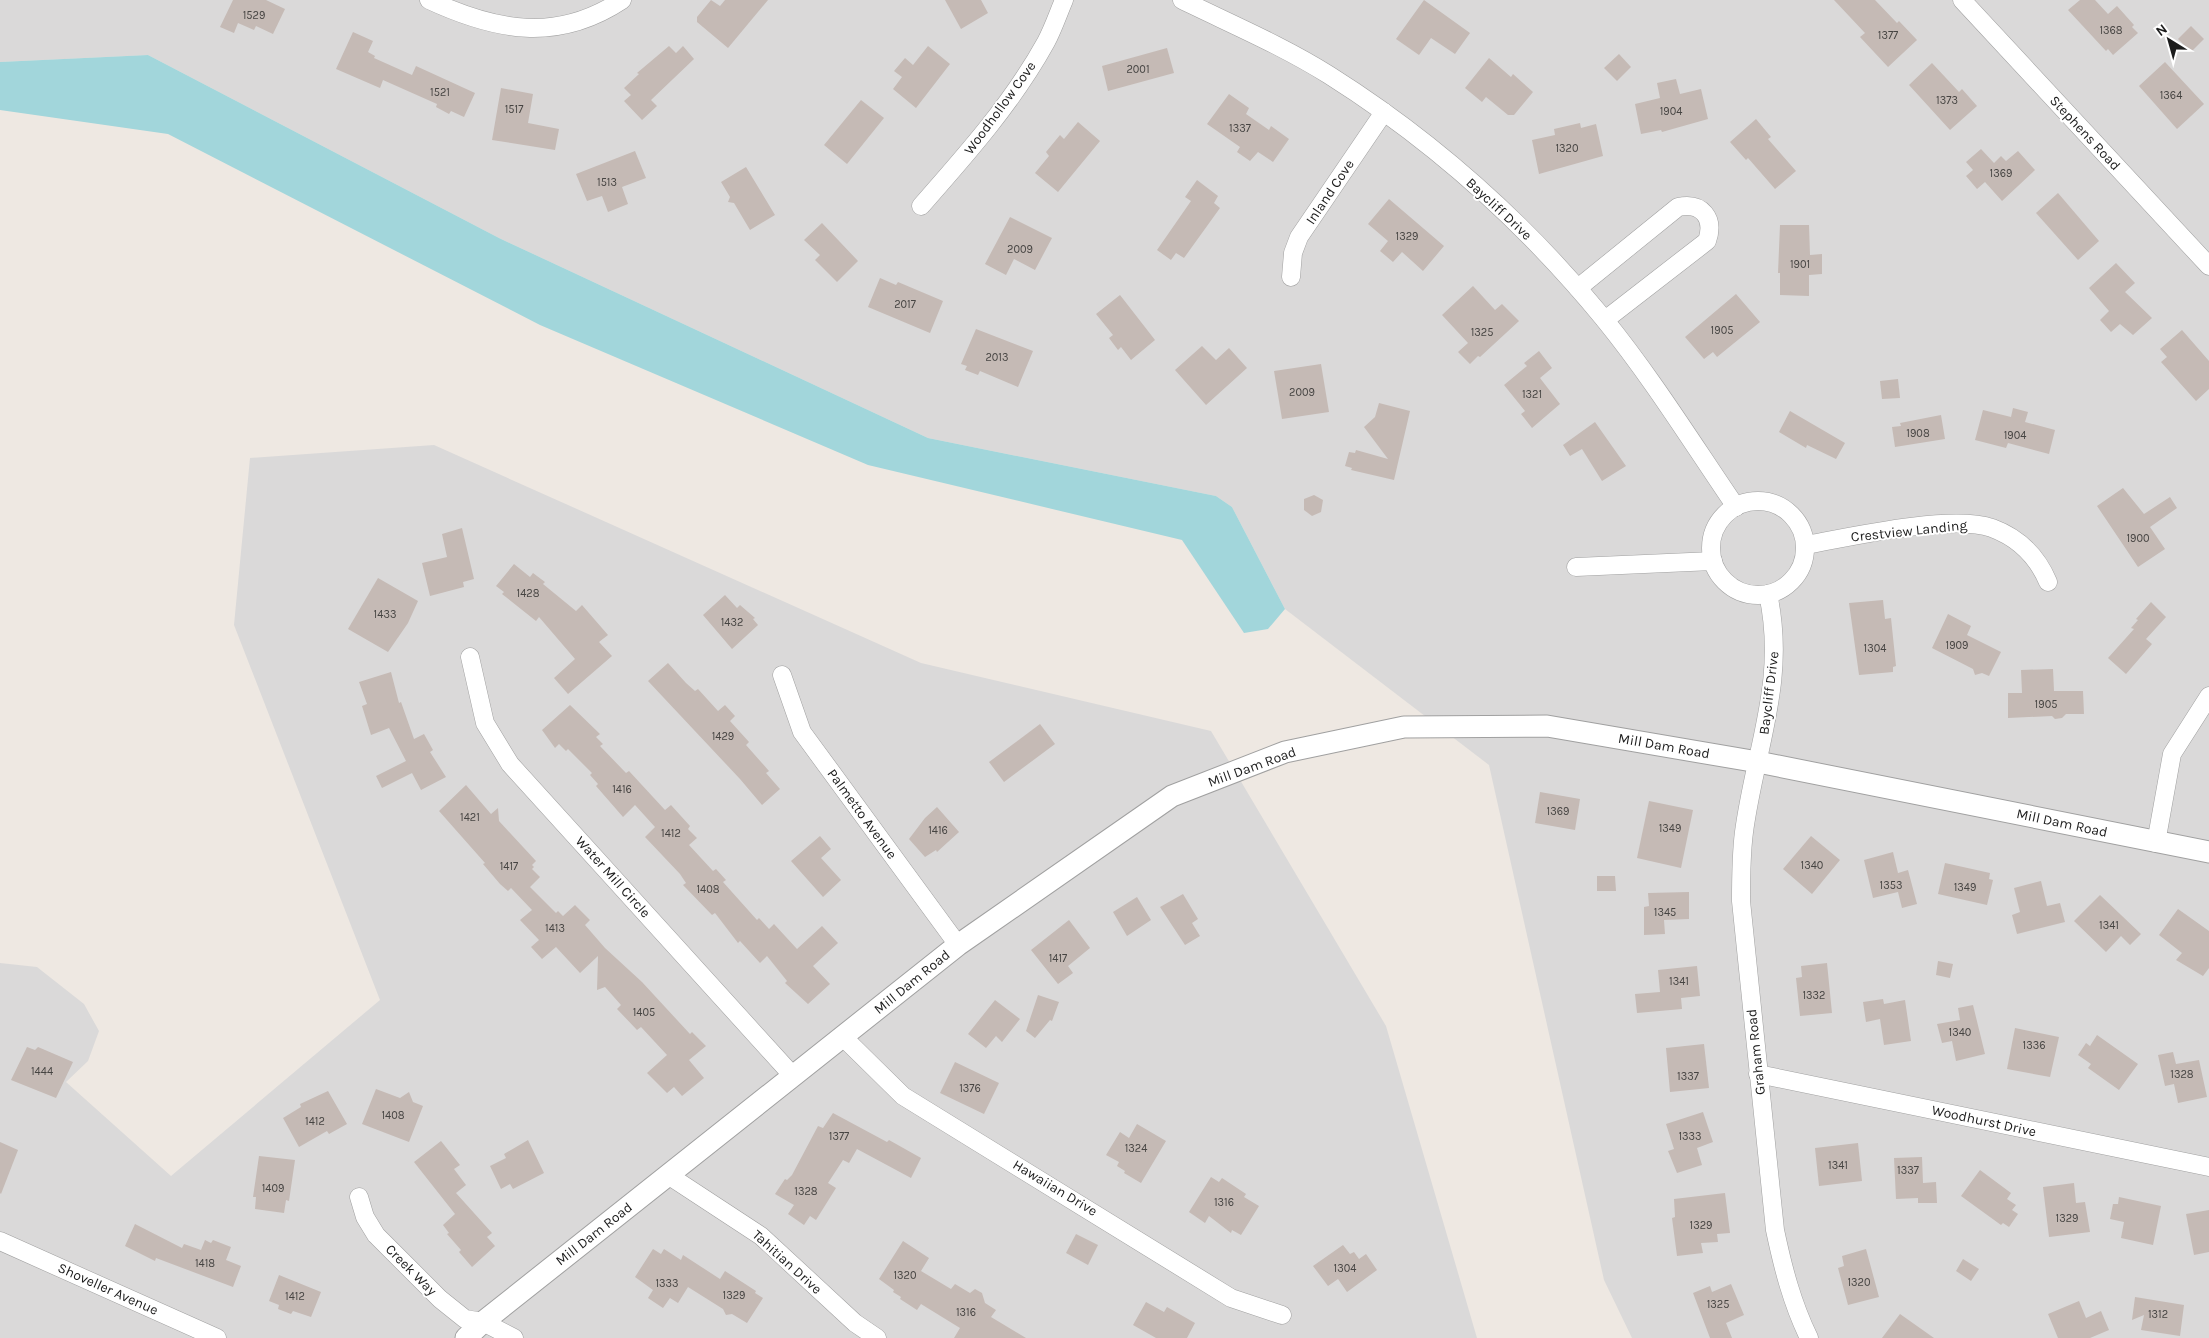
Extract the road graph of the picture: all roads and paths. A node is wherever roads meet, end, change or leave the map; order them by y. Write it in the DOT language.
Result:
graph roads {
  1 [pos="429,0"];
  2 [pos="622,0"];
  3 [pos="1064,0"];
  4 [pos="1182,0"];
  5 [pos="1962,0"];
  6 [pos="1384,112"];
  7 [pos="921,206"];
  8 [pos="2209,266"];
  9 [pos="1291,277"];
  10 [pos="1578,288"];
  11 [pos="1605,320"];
  12 [pos="1736,507"];
  13 [pos="1806,545"];
  14 [pos="1713,562"];
  15 [pos="1576,567"];
  16 [pos="2048,582"];
  17 [pos="1768,594"];
  18 [pos="470,657"];
  19 [pos="782,675"];
  20 [pos="2209,696"];
  21 [pos="1758,762"];
  22 [pos="2156,842"];
  23 [pos="2209,852"];
  24 [pos="958,945"];
  25 [pos="843,1037"];
  26 [pos="1758,1074"];
  27 [pos="793,1076"];
  28 [pos="2209,1167"];
  29 [pos="668,1175"];
  30 [pos="359,1197"];
  31 [pos="0,1241"];
  32 [pos="1282,1315"];
  33 [pos="483,1322"];
  34 [pos="217,1338"];
  35 [pos="466,1338"];
  36 [pos="514,1338"];
  37 [pos="877,1338"];
  38 [pos="1809,1338"];
  1 -- 2 [label="street"];
  3 -- 7 [label="street, Woodhollow Cove"];
  4 -- 6 [label="street, Baycliff Drive"];
  5 -- 8 [label="street, Stephens Road"];
  6 -- 9 [label="street, Inland Cove"];
  6 -- 10 [label="street, Baycliff Drive"];
  10 -- 11 [label="street, Baycliff Drive"];
  10 -- 11 [label="street"];
  11 -- 12 [label="street, Baycliff Drive"];
  12 -- 13 [label="street"];
  12 -- 14 [label="street"];
  13 -- 16 [label="street, Crestview Landing"];
  13 -- 17 [label="street"];
  14 -- 15 [label="street"];
  14 -- 17 [label="street"];
  17 -- 21 [label="street, Baycliff Drive"];
  18 -- 27 [label="street, Water Mill Circle"];
  19 -- 24 [label="street, Palmetto Avenue"];
  20 -- 22 [label="street"];
  21 -- 22 [label="street, Mill Dam Road"];
  21 -- 24 [label="street, Mill Dam Road"];
  21 -- 26 [label="street, Graham Road"];
  22 -- 23 [label="street, Mill Dam Road"];
  24 -- 25 [label="street, Mill Dam Road"];
  25 -- 27 [label="street, Mill Dam Road"];
  25 -- 32 [label="street, Hawaiian Drive"];
  26 -- 28 [label="street, Woodhurst Drive"];
  26 -- 38 [label="street, Graham Road"];
  27 -- 29 [label="street, Mill Dam Road"];
  29 -- 33 [label="street, Mill Dam Road"];
  29 -- 37 [label="street, Tahitian Drive"];
  30 -- 33 [label="street, Creek Way"];
  31 -- 34 [label="street, Shoveller Avenue"];
  33 -- 35 [label="street, Mill Dam Road"];
  33 -- 36 [label="street, Creek Way"];
}
